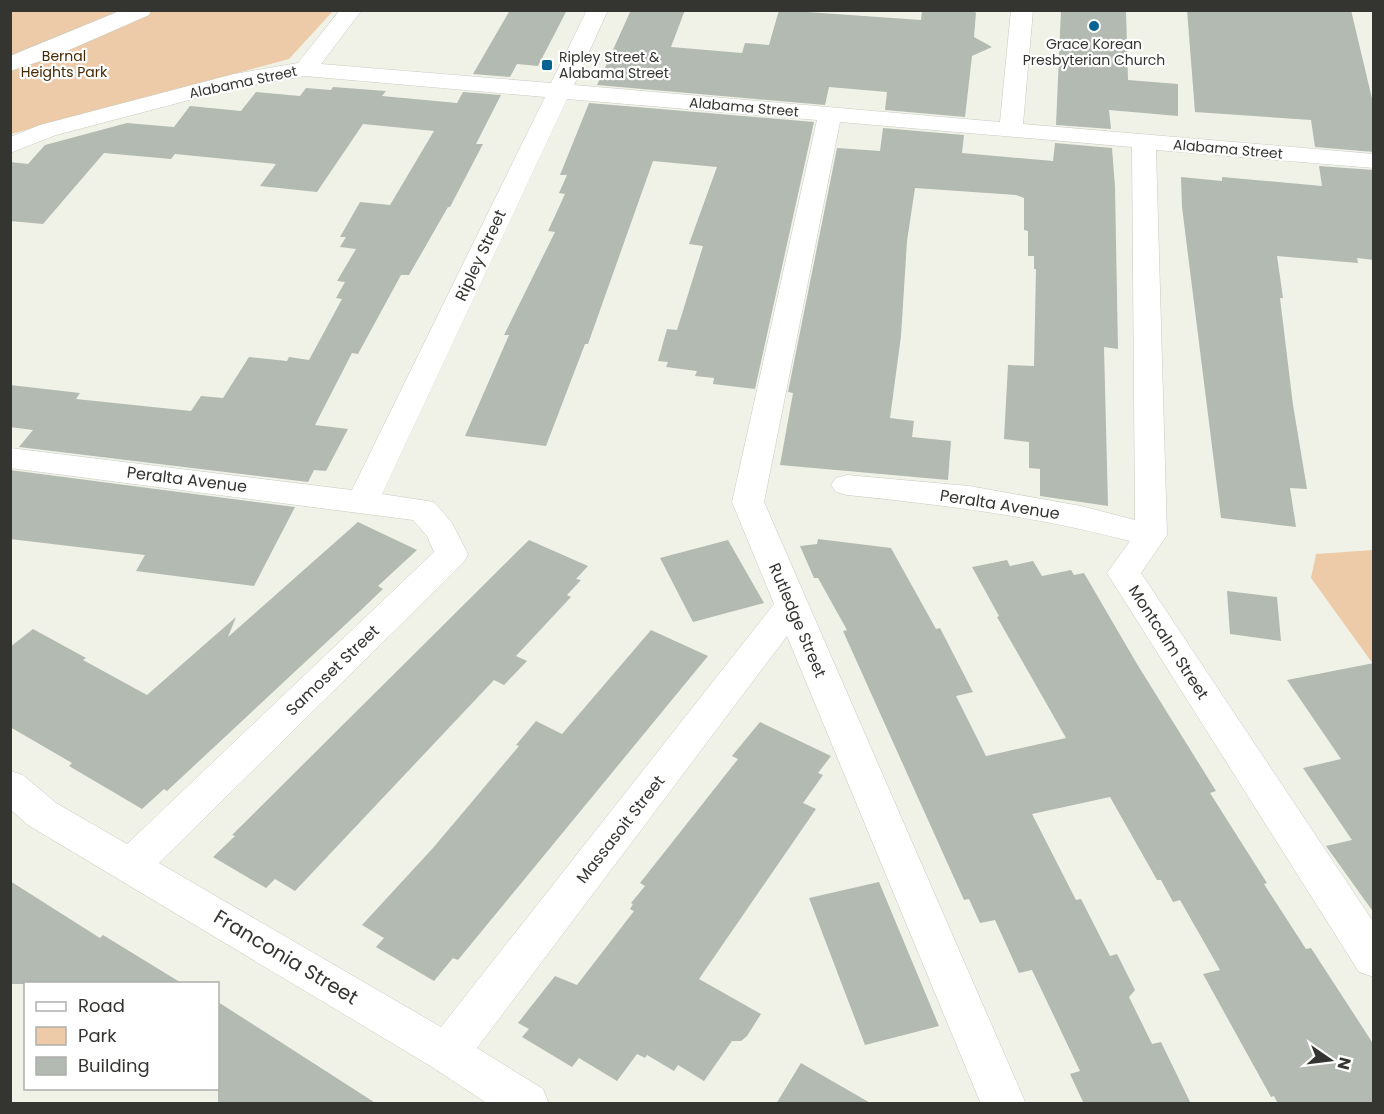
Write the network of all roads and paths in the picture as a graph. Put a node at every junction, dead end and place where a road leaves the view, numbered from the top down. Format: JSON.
{"nodes":[{"id":1,"x":141,"y":10,"type":"edge"},
{"id":2,"x":352,"y":10,"type":"edge"},
{"id":3,"x":598,"y":10,"type":"edge"},
{"id":4,"x":1022,"y":10,"type":"edge"},
{"id":5,"x":10,"y":64,"type":"edge"},
{"id":6,"x":305,"y":69,"type":"junction"},
{"id":7,"x":558,"y":91,"type":"junction"},
{"id":8,"x":830,"y":114,"type":"junction"},
{"id":9,"x":1011,"y":130,"type":"junction"},
{"id":10,"x":1144,"y":141,"type":"junction"},
{"id":11,"x":10,"y":146,"type":"edge"},
{"id":12,"x":1374,"y":161,"type":"edge"},
{"id":13,"x":10,"y":458,"type":"edge"},
{"id":14,"x":847,"y":485,"type":"dead end"},
{"id":15,"x":363,"y":501,"type":"junction"},
{"id":16,"x":1151,"y":535,"type":"junction"},
{"id":17,"x":792,"y":605,"type":"junction"},
{"id":18,"x":10,"y":786,"type":"edge"},
{"id":19,"x":26,"y":810,"type":"edge"},
{"id":20,"x":131,"y":866,"type":"junction"},
{"id":21,"x":1374,"y":959,"type":"edge"},
{"id":22,"x":447,"y":1053,"type":"junction"},
{"id":23,"x":527,"y":1104,"type":"edge"},
{"id":24,"x":1004,"y":1104,"type":"edge"}],
"edges":[{"from":1,"to":5,"type":"street"},
{"from":2,"to":6,"type":"street"},
{"from":3,"to":7,"type":"street","name":"Ripley Street"},
{"from":4,"to":9,"type":"street"},
{"from":6,"to":7,"type":"street","name":"Alabama Street"},
{"from":6,"to":11,"type":"street","name":"Alabama Street"},
{"from":7,"to":8,"type":"street","name":"Alabama Street"},
{"from":7,"to":15,"type":"street","name":"Ripley Street"},
{"from":8,"to":9,"type":"street","name":"Alabama Street"},
{"from":8,"to":17,"type":"street","name":"Rutledge Street"},
{"from":9,"to":10,"type":"street","name":"Alabama Street"},
{"from":10,"to":12,"type":"street","name":"Alabama Street"},
{"from":10,"to":16,"type":"street"},
{"from":13,"to":15,"type":"street","name":"Peralta Avenue"},
{"from":14,"to":16,"type":"street","name":"Peralta Avenue"},
{"from":15,"to":20,"type":"street","name":"Samoset Street"},
{"from":16,"to":21,"type":"street","name":"Montcalm Street"},
{"from":17,"to":22,"type":"street","name":"Massasoit Street"},
{"from":17,"to":24,"type":"street","name":"Rutledge Street"},
{"from":18,"to":19,"type":"street","name":"Franconia Street"},
{"from":19,"to":20,"type":"street","name":"Franconia Street"},
{"from":20,"to":22,"type":"street","name":"Franconia Street"},
{"from":22,"to":23,"type":"street","name":"Franconia Street"}]}
